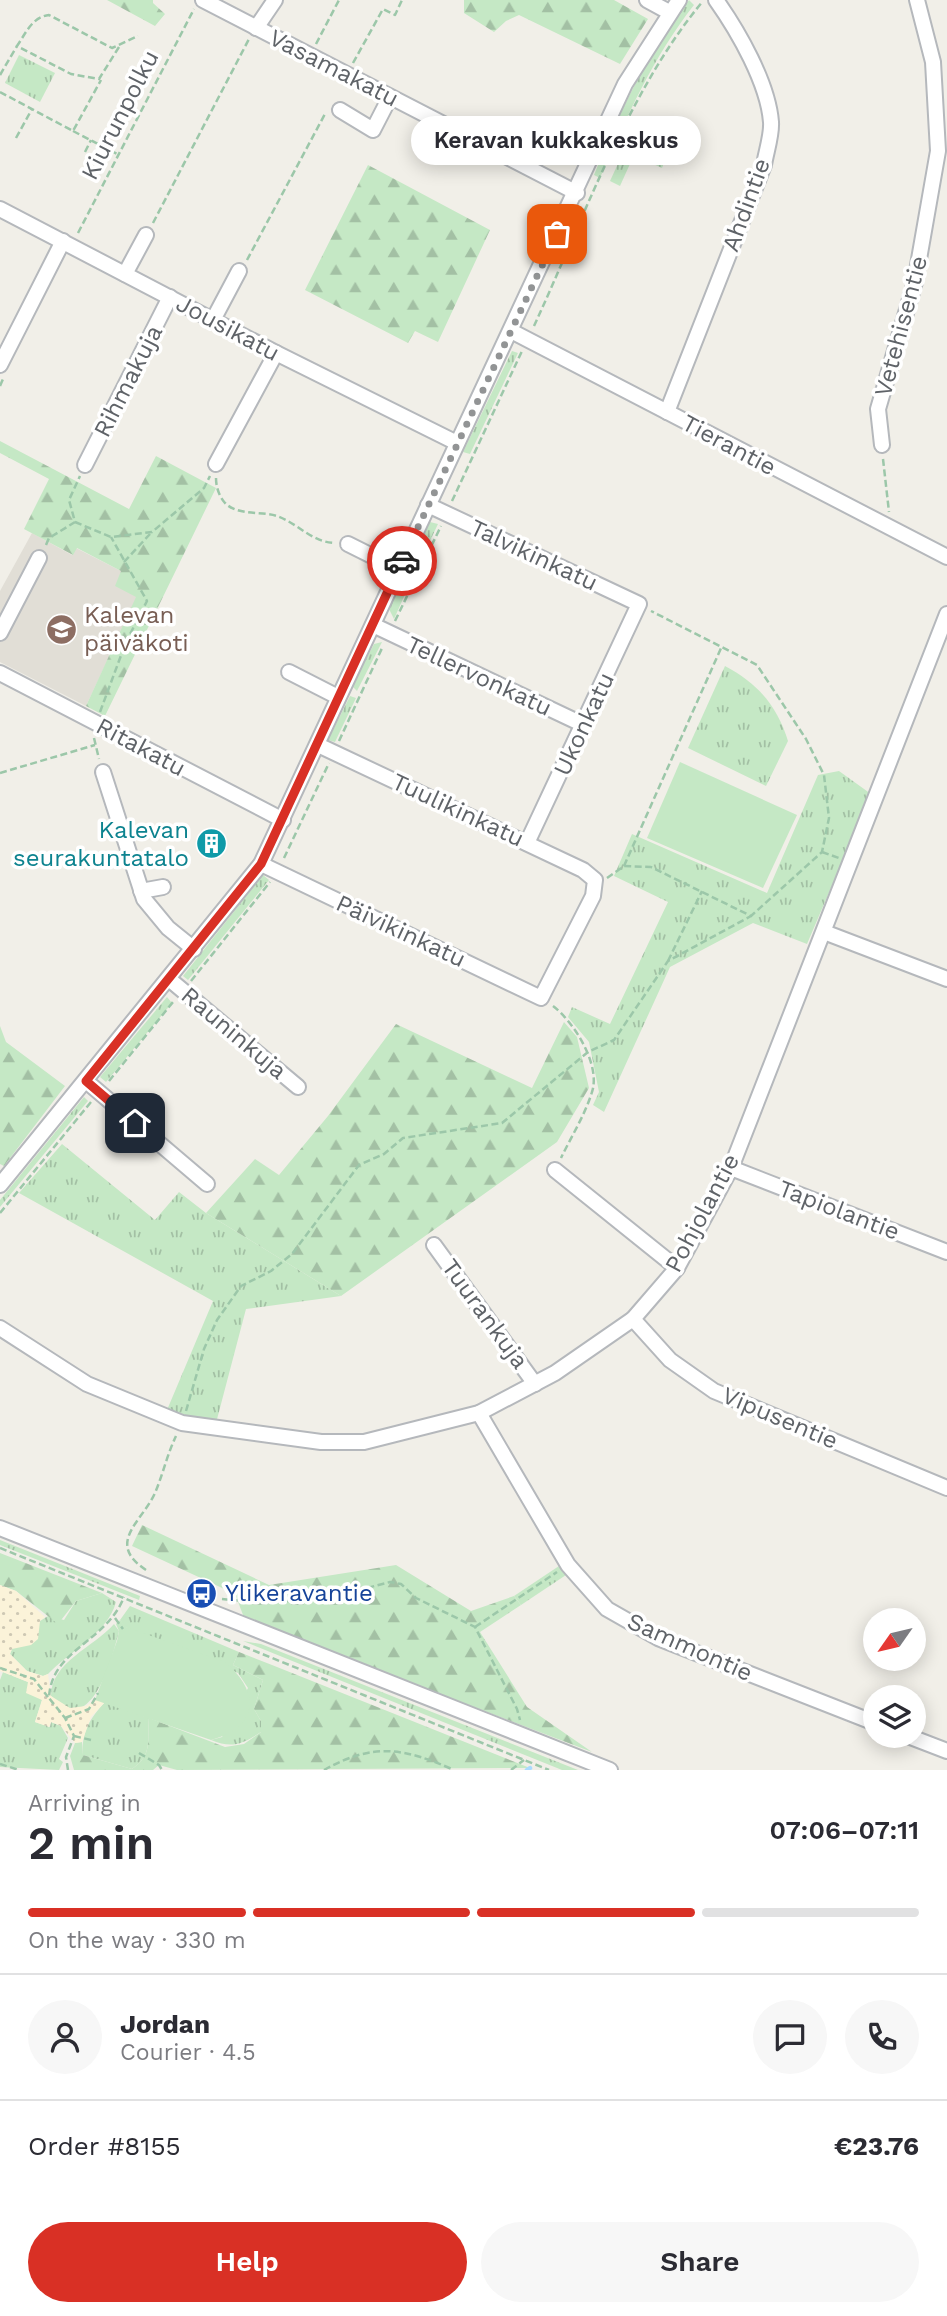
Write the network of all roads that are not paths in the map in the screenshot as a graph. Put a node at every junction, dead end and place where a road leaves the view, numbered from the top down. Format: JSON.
{"nodes":[{"id":1,"x":275,"y":0,"type":"edge"},
{"id":2,"x":647,"y":0,"type":"edge"},
{"id":3,"x":716,"y":0,"type":"edge"},
{"id":4,"x":917,"y":0,"type":"edge"},
{"id":5,"x":199,"y":3,"type":"edge"},
{"id":6,"x":674,"y":6,"type":"edge"},
{"id":7,"x":254,"y":31,"type":"junction"},
{"id":8,"x":390,"y":97,"type":"junction"},
{"id":9,"x":336,"y":106,"type":"road end"},
{"id":10,"x":577,"y":194,"type":"junction"},
{"id":11,"x":0,"y":209,"type":"edge"},
{"id":12,"x":146,"y":235,"type":"road end"},
{"id":13,"x":67,"y":243,"type":"junction"},
{"id":14,"x":239,"y":271,"type":"road end"},
{"id":15,"x":125,"y":274,"type":"junction"},
{"id":16,"x":170,"y":297,"type":"junction"},
{"id":17,"x":213,"y":320,"type":"junction"},
{"id":18,"x":511,"y":331,"type":"junction"},
{"id":19,"x":276,"y":354,"type":"junction"},
{"id":20,"x":0,"y":365,"type":"edge"},
{"id":21,"x":667,"y":412,"type":"junction"},
{"id":22,"x":457,"y":443,"type":"junction"},
{"id":23,"x":882,"y":445,"type":"road end"},
{"id":24,"x":85,"y":464,"type":"road end"},
{"id":25,"x":216,"y":464,"type":"road end"},
{"id":26,"x":428,"y":505,"type":"junction"},
{"id":27,"x":348,"y":544,"type":"road end"},
{"id":28,"x":947,"y":557,"type":"edge"},
{"id":29,"x":39,"y":558,"type":"road end"},
{"id":30,"x":398,"y":569,"type":"junction"},
{"id":31,"x":639,"y":604,"type":"joint"},
{"id":32,"x":947,"y":614,"type":"edge"},
{"id":33,"x":373,"y":625,"type":"junction"},
{"id":34,"x":0,"y":633,"type":"edge"},
{"id":35,"x":289,"y":672,"type":"dead end"},
{"id":36,"x":0,"y":673,"type":"edge"},
{"id":37,"x":338,"y":697,"type":"junction"},
{"id":38,"x":584,"y":726,"type":"junction"},
{"id":39,"x":318,"y":745,"type":"junction"},
{"id":40,"x":103,"y":772,"type":"road end"},
{"id":41,"x":283,"y":820,"type":"junction"},
{"id":42,"x":527,"y":843,"type":"junction"},
{"id":43,"x":261,"y":864,"type":"junction"},
{"id":44,"x":163,"y":887,"type":"dead end"},
{"id":45,"x":141,"y":891,"type":"junction"},
{"id":46,"x":824,"y":932,"type":"junction"},
{"id":47,"x":194,"y":949,"type":"junction"},
{"id":48,"x":169,"y":979,"type":"junction"},
{"id":49,"x":947,"y":979,"type":"edge"},
{"id":50,"x":541,"y":998,"type":"joint"},
{"id":51,"x":86,"y":1081,"type":"junction"},
{"id":52,"x":298,"y":1087,"type":"dead end"},
{"id":53,"x":731,"y":1168,"type":"junction"},
{"id":54,"x":555,"y":1170,"type":"road end"},
{"id":55,"x":207,"y":1184,"type":"dead end"},
{"id":56,"x":0,"y":1185,"type":"edge"},
{"id":57,"x":434,"y":1245,"type":"dead end"},
{"id":58,"x":947,"y":1252,"type":"edge"},
{"id":59,"x":677,"y":1268,"type":"junction"},
{"id":60,"x":633,"y":1319,"type":"junction"},
{"id":61,"x":0,"y":1328,"type":"edge"},
{"id":62,"x":535,"y":1384,"type":"junction"},
{"id":63,"x":479,"y":1413,"type":"junction"},
{"id":64,"x":947,"y":1488,"type":"edge"},
{"id":65,"x":0,"y":1528,"type":"edge"},
{"id":66,"x":863,"y":1718,"type":"edge"},
{"id":67,"x":926,"y":1743,"type":"edge"},
{"id":68,"x":947,"y":1751,"type":"edge"},
{"id":69,"x":610,"y":1770,"type":"edge"}],
"edges":[{"from":1,"to":7,"type":"street"},
{"from":2,"to":6,"type":"street"},
{"from":3,"to":21,"type":"street","name":"Ahdintie"},
{"from":4,"to":23,"type":"street","name":"Vetehisentie"},
{"from":5,"to":7,"type":"street","name":"Vasamakatu"},
{"from":6,"to":10,"type":"street"},
{"from":7,"to":8,"type":"street","name":"Vasamakatu"},
{"from":8,"to":9,"type":"street"},
{"from":8,"to":10,"type":"street","name":"Vasamakatu"},
{"from":10,"to":18,"type":"street"},
{"from":11,"to":13,"type":"street","name":"Jousikatu"},
{"from":12,"to":15,"type":"street"},
{"from":13,"to":15,"type":"street","name":"Jousikatu"},
{"from":13,"to":20,"type":"street"},
{"from":14,"to":17,"type":"street"},
{"from":15,"to":16,"type":"street","name":"Jousikatu"},
{"from":16,"to":17,"type":"street","name":"Jousikatu"},
{"from":16,"to":24,"type":"street","name":"Rihmakuja"},
{"from":17,"to":19,"type":"street","name":"Jousikatu"},
{"from":18,"to":21,"type":"street","name":"Tierantie"},
{"from":18,"to":22,"type":"street"},
{"from":19,"to":22,"type":"street","name":"Jousikatu"},
{"from":19,"to":25,"type":"street"},
{"from":21,"to":28,"type":"street","name":"Tierantie"},
{"from":22,"to":26,"type":"street"},
{"from":26,"to":30,"type":"street"},
{"from":26,"to":31,"type":"street","name":"Talvikinkatu"},
{"from":27,"to":30,"type":"street"},
{"from":29,"to":34,"type":"street"},
{"from":30,"to":33,"type":"street"},
{"from":31,"to":38,"type":"street","name":"Ukonkatu"},
{"from":32,"to":46,"type":"street","name":"Pohjolantie"},
{"from":33,"to":37,"type":"street"},
{"from":33,"to":38,"type":"street","name":"Tellervonkatu"},
{"from":35,"to":37,"type":"street"},
{"from":36,"to":41,"type":"street","name":"Ritakatu"},
{"from":37,"to":39,"type":"street"},
{"from":38,"to":42,"type":"street","name":"Ukonkatu"},
{"from":39,"to":41,"type":"street"},
{"from":39,"to":42,"type":"street","name":"Tuulikinkatu"},
{"from":40,"to":45,"type":"street"},
{"from":41,"to":43,"type":"street"},
{"from":42,"to":50,"type":"street","name":"Tuulikinkatu"},
{"from":43,"to":47,"type":"street"},
{"from":43,"to":50,"type":"street","name":"Päivikinkatu"},
{"from":44,"to":45,"type":"street"},
{"from":45,"to":47,"type":"street"},
{"from":46,"to":49,"type":"street"},
{"from":46,"to":53,"type":"street","name":"Pohjolantie"},
{"from":47,"to":48,"type":"street"},
{"from":48,"to":51,"type":"street"},
{"from":48,"to":52,"type":"street","name":"Rauninkuja"},
{"from":51,"to":55,"type":"street"},
{"from":51,"to":56,"type":"street"},
{"from":53,"to":58,"type":"street","name":"Tapiolantie"},
{"from":53,"to":59,"type":"street","name":"Pohjolantie"},
{"from":54,"to":59,"type":"street"},
{"from":57,"to":62,"type":"street","name":"Tuurankuja"},
{"from":59,"to":60,"type":"street","name":"Pohjolantie"},
{"from":60,"to":62,"type":"street","name":"Pohjolantie"},
{"from":60,"to":64,"type":"street","name":"Vipusentie"},
{"from":61,"to":63,"type":"street","name":"Pohjolantie"},
{"from":62,"to":63,"type":"street","name":"Pohjolantie"},
{"from":63,"to":66,"type":"street","name":"Sammontie"},
{"from":65,"to":69,"type":"street"},
{"from":67,"to":68,"type":"street"}]}
